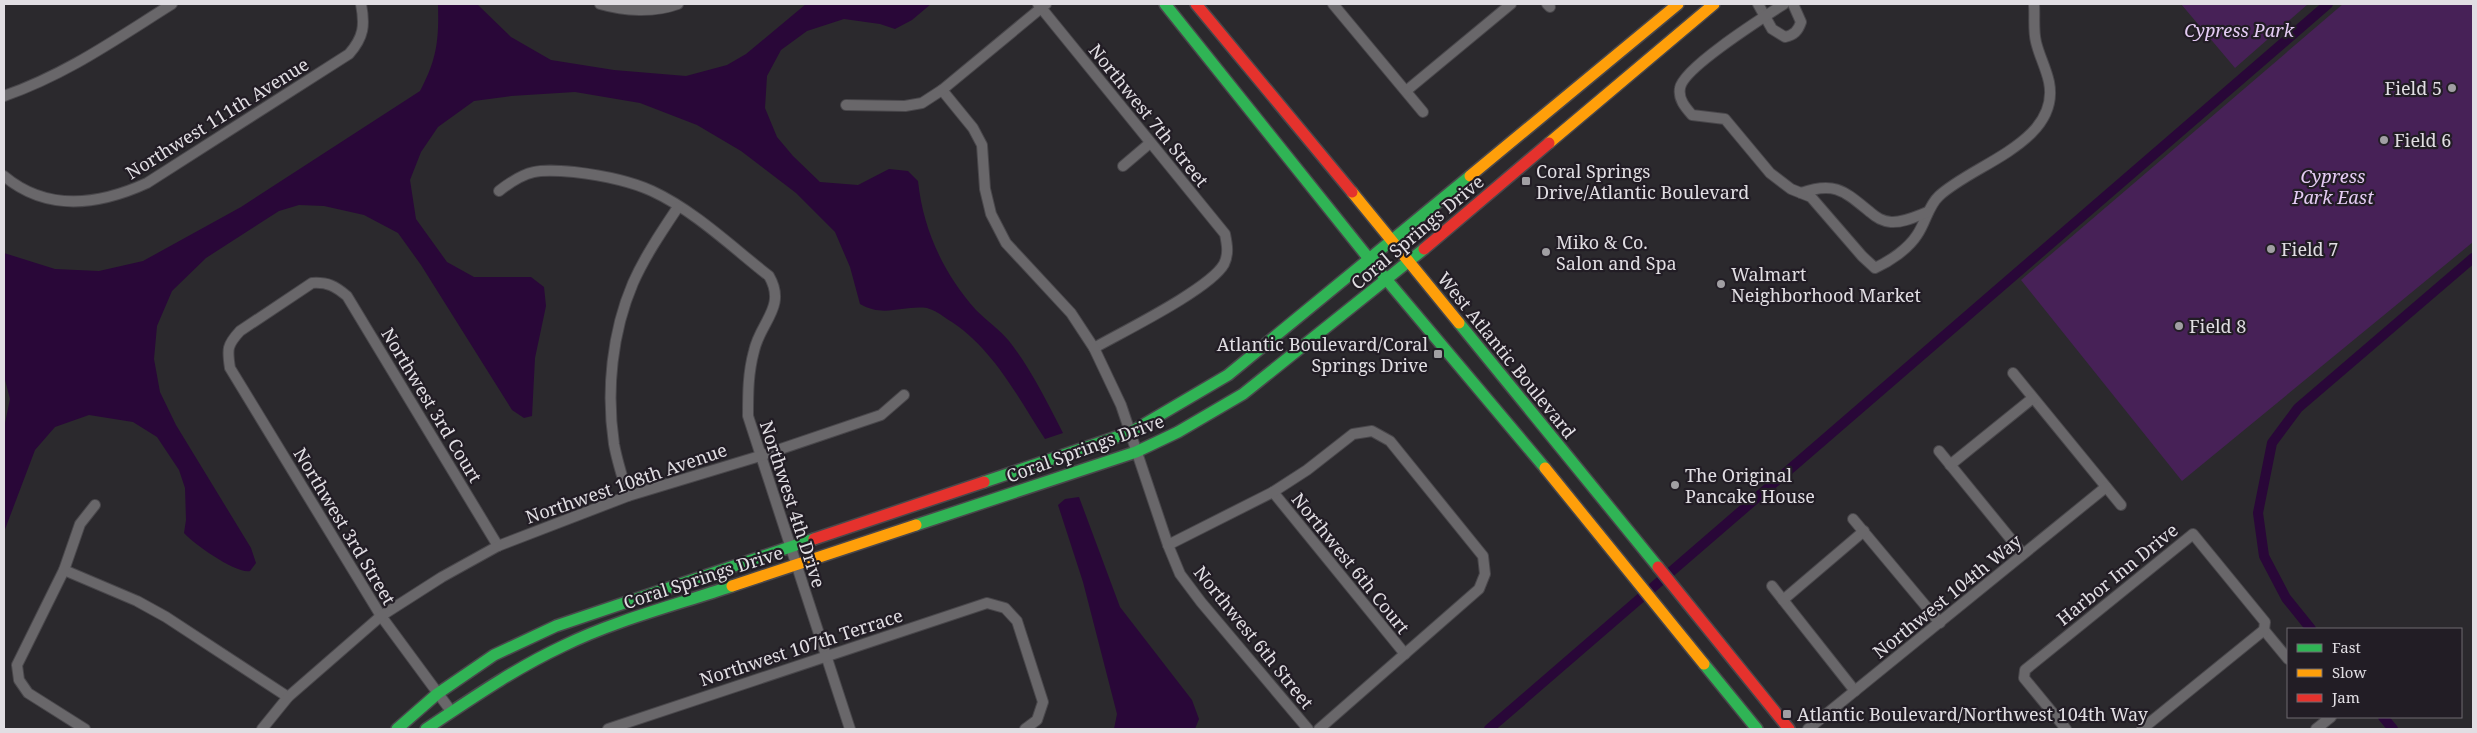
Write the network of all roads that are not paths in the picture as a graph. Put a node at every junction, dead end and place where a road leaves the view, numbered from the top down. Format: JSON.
{"nodes":[{"id":1,"x":172,"y":4,"type":"edge"},
{"id":2,"x":361,"y":4,"type":"edge"},
{"id":3,"x":600,"y":4,"type":"edge"},
{"id":4,"x":678,"y":4,"type":"edge"},
{"id":5,"x":1165,"y":4,"type":"edge"},
{"id":6,"x":1196,"y":4,"type":"edge"},
{"id":7,"x":1333,"y":4,"type":"edge"},
{"id":8,"x":1511,"y":4,"type":"edge"},
{"id":9,"x":1678,"y":4,"type":"edge"},
{"id":10,"x":1714,"y":4,"type":"edge"},
{"id":11,"x":1758,"y":4,"type":"edge"},
{"id":12,"x":1784,"y":4,"type":"edge"},
{"id":13,"x":1793,"y":4,"type":"edge"},
{"id":14,"x":2034,"y":4,"type":"edge"},
{"id":15,"x":1042,"y":5,"type":"edge"},
{"id":16,"x":1764,"y":17,"type":"junction"},
{"id":17,"x":942,"y":90,"type":"junction"},
{"id":18,"x":1406,"y":91,"type":"junction"},
{"id":19,"x":4,"y":96,"type":"edge"},
{"id":20,"x":846,"y":105,"type":"dead end"},
{"id":21,"x":1423,"y":112,"type":"dead end"},
{"id":22,"x":1150,"y":143,"type":"junction"},
{"id":23,"x":1122,"y":166,"type":"dead end"},
{"id":24,"x":4,"y":176,"type":"edge"},
{"id":25,"x":499,"y":191,"type":"dead end"},
{"id":26,"x":1801,"y":193,"type":"junction"},
{"id":27,"x":678,"y":207,"type":"junction"},
{"id":28,"x":1928,"y":212,"type":"junction"},
{"id":29,"x":1393,"y":241,"type":"junction"},
{"id":30,"x":1370,"y":260,"type":"junction"},
{"id":31,"x":1409,"y":262,"type":"junction"},
{"id":32,"x":1387,"y":280,"type":"junction"},
{"id":33,"x":1094,"y":348,"type":"junction"},
{"id":34,"x":227,"y":350,"type":"joint"},
{"id":35,"x":2013,"y":373,"type":"dead end"},
{"id":36,"x":904,"y":395,"type":"dead end"},
{"id":37,"x":2033,"y":398,"type":"junction"},
{"id":38,"x":1131,"y":432,"type":"junction"},
{"id":39,"x":1939,"y":451,"type":"dead end"},
{"id":40,"x":1136,"y":452,"type":"junction"},
{"id":41,"x":760,"y":456,"type":"junction"},
{"id":42,"x":1950,"y":465,"type":"junction"},
{"id":43,"x":2106,"y":487,"type":"junction"},
{"id":44,"x":1273,"y":492,"type":"junction"},
{"id":45,"x":628,"y":496,"type":"junction"},
{"id":46,"x":95,"y":505,"type":"dead end"},
{"id":47,"x":2121,"y":506,"type":"dead end"},
{"id":48,"x":1853,"y":519,"type":"dead end"},
{"id":49,"x":1864,"y":531,"type":"junction"},
{"id":50,"x":498,"y":546,"type":"junction"},
{"id":51,"x":1168,"y":546,"type":"junction"},
{"id":52,"x":788,"y":547,"type":"junction"},
{"id":53,"x":2023,"y":554,"type":"junction"},
{"id":54,"x":796,"y":565,"type":"junction"},
{"id":55,"x":64,"y":570,"type":"junction"},
{"id":56,"x":1772,"y":586,"type":"dead end"},
{"id":57,"x":1783,"y":600,"type":"junction"},
{"id":58,"x":381,"y":616,"type":"junction"},
{"id":59,"x":1940,"y":623,"type":"junction"},
{"id":60,"x":2264,"y":630,"type":"junction"},
{"id":61,"x":1405,"y":654,"type":"junction"},
{"id":62,"x":826,"y":656,"type":"junction"},
{"id":63,"x":2287,"y":658,"type":"edge"},
{"id":64,"x":1855,"y":692,"type":"junction"},
{"id":65,"x":437,"y":694,"type":"junction"},
{"id":66,"x":288,"y":697,"type":"junction"},
{"id":67,"x":451,"y":711,"type":"junction"},
{"id":68,"x":2330,"y":718,"type":"edge"},
{"id":69,"x":85,"y":729,"type":"edge"},
{"id":70,"x":262,"y":729,"type":"edge"},
{"id":71,"x":397,"y":729,"type":"edge"},
{"id":72,"x":426,"y":729,"type":"edge"},
{"id":73,"x":608,"y":729,"type":"edge"},
{"id":74,"x":850,"y":729,"type":"edge"},
{"id":75,"x":1025,"y":729,"type":"edge"},
{"id":76,"x":1308,"y":729,"type":"edge"},
{"id":77,"x":1318,"y":729,"type":"edge"},
{"id":78,"x":1757,"y":729,"type":"edge"},
{"id":79,"x":1789,"y":729,"type":"edge"},
{"id":80,"x":1808,"y":729,"type":"edge"},
{"id":81,"x":2066,"y":729,"type":"edge"},
{"id":82,"x":2142,"y":729,"type":"edge"},
{"id":83,"x":2316,"y":729,"type":"edge"}],
"edges":[{"from":1,"to":19,"type":"street"},
{"from":2,"to":24,"type":"street","name":"Northwest 111th Avenue"},
{"from":3,"to":4,"type":"street"},
{"from":5,"to":30,"type":"main road"},
{"from":6,"to":29,"type":"main road","name":"West Atlantic Boulevard"},
{"from":7,"to":18,"type":"street"},
{"from":8,"to":18,"type":"street"},
{"from":9,"to":29,"type":"main road","name":"Coral Springs Drive"},
{"from":10,"to":31,"type":"main road","name":"Coral Springs Drive"},
{"from":11,"to":16,"type":"street"},
{"from":12,"to":16,"type":"street"},
{"from":13,"to":16,"type":"street"},
{"from":14,"to":28,"type":"street"},
{"from":15,"to":17,"type":"street"},
{"from":15,"to":22,"type":"street","name":"Northwest 7th Street"},
{"from":16,"to":26,"type":"street"},
{"from":17,"to":20,"type":"street"},
{"from":17,"to":33,"type":"street","name":"Northwest 6th Street"},
{"from":18,"to":21,"type":"street"},
{"from":22,"to":23,"type":"street"},
{"from":22,"to":33,"type":"street","name":"Northwest 7th Street"},
{"from":25,"to":27,"type":"street"},
{"from":26,"to":28,"type":"street"},
{"from":26,"to":28,"type":"street"},
{"from":27,"to":41,"type":"street","name":"Northwest 4th Drive"},
{"from":27,"to":45,"type":"street"},
{"from":29,"to":30,"type":"main road","name":"Coral Springs Drive"},
{"from":29,"to":31,"type":"main road","name":"West Atlantic Boulevard"},
{"from":30,"to":32,"type":"main road"},
{"from":30,"to":38,"type":"main road","name":"Coral Springs Drive"},
{"from":31,"to":32,"type":"main road","name":"Coral Springs Drive"},
{"from":31,"to":79,"type":"main road","name":"West Atlantic Boulevard"},
{"from":32,"to":40,"type":"main road","name":"Coral Springs Drive"},
{"from":32,"to":78,"type":"main road"},
{"from":33,"to":38,"type":"street","name":"Northwest 6th Street"},
{"from":34,"to":50,"type":"street","name":"Northwest 3rd Court"},
{"from":34,"to":58,"type":"street","name":"Northwest 3rd Street"},
{"from":35,"to":37,"type":"street"},
{"from":36,"to":41,"type":"street","name":"Northwest 108th Avenue"},
{"from":37,"to":42,"type":"street"},
{"from":37,"to":43,"type":"street"},
{"from":38,"to":40,"type":"street","name":"Northwest 6th Street"},
{"from":38,"to":52,"type":"main road","name":"Coral Springs Drive"},
{"from":39,"to":42,"type":"street"},
{"from":40,"to":51,"type":"street","name":"Northwest 6th Street"},
{"from":40,"to":54,"type":"main road","name":"Coral Springs Drive"},
{"from":41,"to":45,"type":"street","name":"Northwest 108th Avenue"},
{"from":41,"to":52,"type":"street","name":"Northwest 4th Drive"},
{"from":42,"to":53,"type":"street"},
{"from":43,"to":47,"type":"street"},
{"from":43,"to":53,"type":"street","name":"Northwest 104th Way"},
{"from":44,"to":51,"type":"street"},
{"from":44,"to":61,"type":"street","name":"Northwest 6th Court"},
{"from":44,"to":61,"type":"street"},
{"from":45,"to":50,"type":"street","name":"Northwest 108th Avenue"},
{"from":46,"to":55,"type":"street"},
{"from":48,"to":49,"type":"street"},
{"from":49,"to":57,"type":"street"},
{"from":49,"to":59,"type":"street"},
{"from":50,"to":58,"type":"street","name":"Northwest 108th Avenue"},
{"from":51,"to":76,"type":"street","name":"Northwest 6th Street"},
{"from":52,"to":54,"type":"street","name":"Northwest 4th Drive"},
{"from":52,"to":65,"type":"main road","name":"Coral Springs Drive"},
{"from":53,"to":59,"type":"street","name":"Northwest 104th Way"},
{"from":54,"to":62,"type":"street","name":"Northwest 4th Drive"},
{"from":54,"to":67,"type":"main road","name":"Coral Springs Drive"},
{"from":55,"to":66,"type":"street"},
{"from":55,"to":69,"type":"street"},
{"from":56,"to":57,"type":"street"},
{"from":57,"to":64,"type":"street"},
{"from":58,"to":65,"type":"street","name":"Northwest 3rd Street"},
{"from":58,"to":66,"type":"street","name":"Northwest 108th Avenue"},
{"from":59,"to":64,"type":"street","name":"Northwest 104th Way"},
{"from":60,"to":63,"type":"street","name":"Harbor Inn Drive"},
{"from":60,"to":81,"type":"street","name":"Harbor Inn Drive"},
{"from":60,"to":82,"type":"street"},
{"from":61,"to":77,"type":"street"},
{"from":62,"to":73,"type":"street","name":"Northwest 107th Terrace"},
{"from":62,"to":74,"type":"street","name":"Northwest 4th Drive"},
{"from":62,"to":75,"type":"street","name":"Northwest 107th Terrace"},
{"from":64,"to":80,"type":"street","name":"Northwest 104th Way"},
{"from":65,"to":67,"type":"street","name":"Northwest 3rd Street"},
{"from":65,"to":71,"type":"main road","name":"Coral Springs Drive"},
{"from":66,"to":70,"type":"street","name":"Northwest 108th Avenue"},
{"from":67,"to":72,"type":"main road","name":"Coral Springs Drive"},
{"from":68,"to":83,"type":"street"}]}
